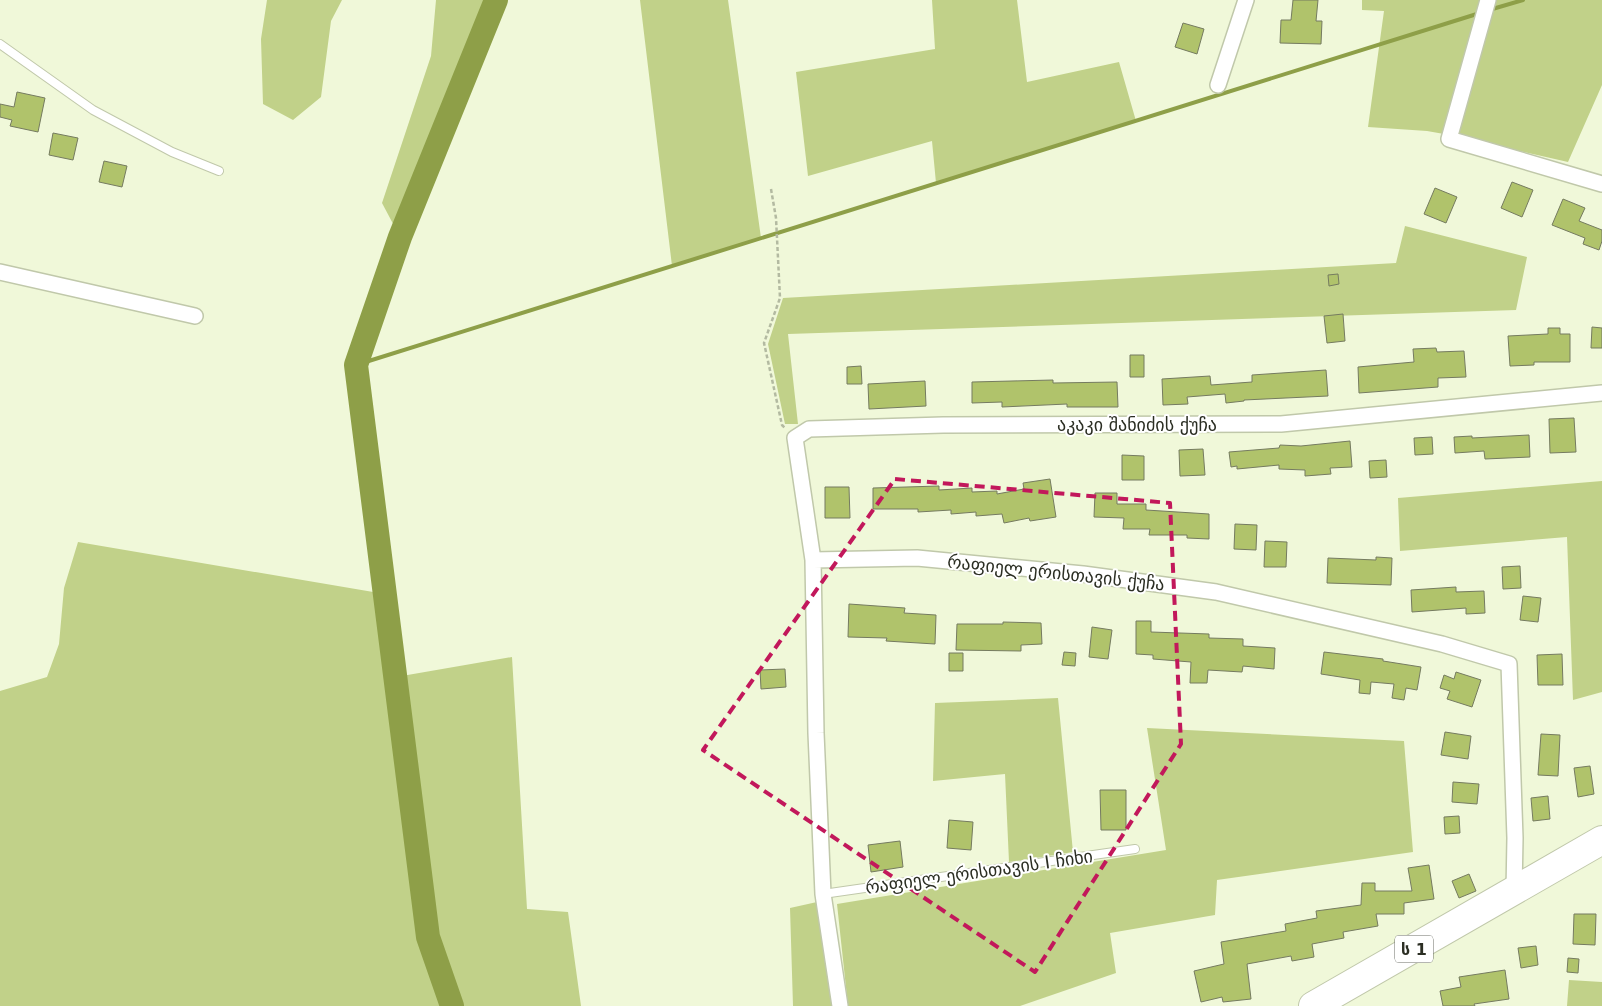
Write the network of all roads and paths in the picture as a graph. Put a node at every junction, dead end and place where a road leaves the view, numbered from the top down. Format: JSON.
{"nodes":[{"id":1,"x":1246,"y":0,"type":"edge"},
{"id":2,"x":1485,"y":8,"type":"edge"},
{"id":3,"x":0,"y":44,"type":"edge"},
{"id":4,"x":1218,"y":85,"type":"dead end"},
{"id":5,"x":219,"y":171,"type":"dead end"},
{"id":6,"x":1602,"y":184,"type":"edge"},
{"id":7,"x":771,"y":189,"type":"dead end"},
{"id":8,"x":0,"y":272,"type":"edge"},
{"id":9,"x":195,"y":316,"type":"dead end"},
{"id":10,"x":1602,"y":393,"type":"edge"},
{"id":11,"x":795,"y":438,"type":"junction"},
{"id":12,"x":813,"y":560,"type":"junction"},
{"id":13,"x":1602,"y":840,"type":"edge"},
{"id":14,"x":1135,"y":850,"type":"dead end"},
{"id":15,"x":1514,"y":891,"type":"junction"},
{"id":16,"x":823,"y":894,"type":"junction"},
{"id":17,"x":840,"y":1006,"type":"edge"},
{"id":18,"x":1313,"y":1006,"type":"edge"}],
"edges":[{"from":1,"to":4,"type":"street"},
{"from":2,"to":6,"type":"street"},
{"from":3,"to":5,"type":"lane"},
{"from":7,"to":11,"type":"path"},
{"from":8,"to":9,"type":"street"},
{"from":10,"to":11,"type":"street","name":"აკაკი შანიძის ქუჩა"},
{"from":11,"to":12,"type":"street"},
{"from":12,"to":15,"type":"street","name":"რაფიელ ერისთავის ქუჩა"},
{"from":12,"to":16,"type":"street"},
{"from":13,"to":15,"type":"highway","number":"ს 1"},
{"from":14,"to":16,"type":"lane","name":"რაფიელ ერისთავის I ჩიხი"},
{"from":15,"to":18,"type":"highway","number":"ს 1"},
{"from":16,"to":17,"type":"street"}]}
